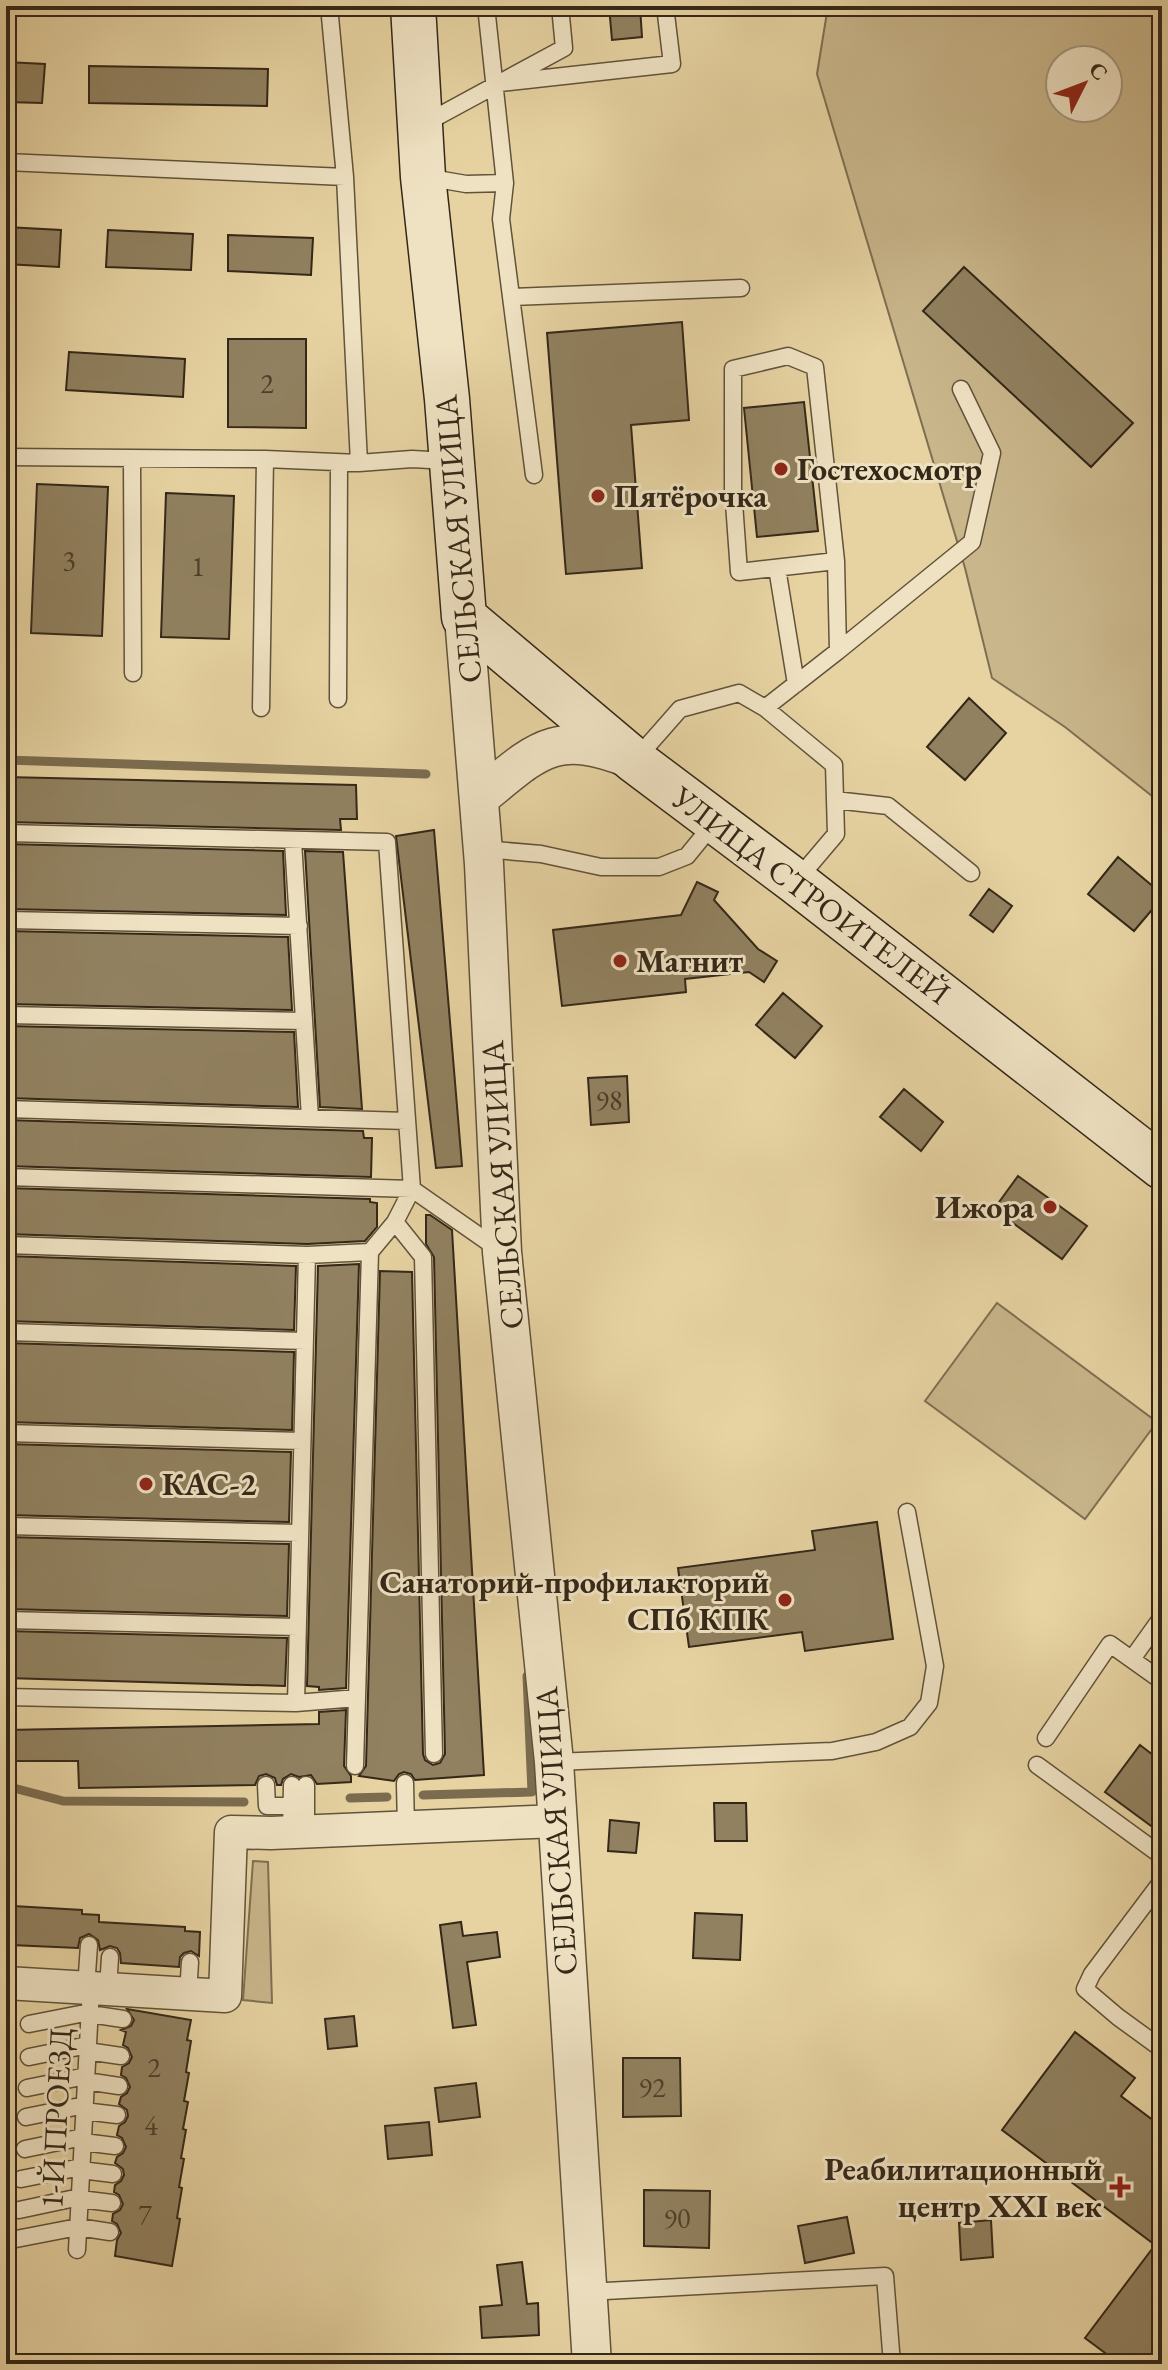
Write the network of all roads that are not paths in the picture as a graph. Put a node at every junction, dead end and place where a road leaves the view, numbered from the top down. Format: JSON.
{"nodes":[{"id":1,"x":329,"y":6,"type":"edge"},
{"id":2,"x":413,"y":6,"type":"edge"},
{"id":3,"x":486,"y":6,"type":"edge"},
{"id":4,"x":560,"y":6,"type":"edge"},
{"id":5,"x":665,"y":6,"type":"edge"},
{"id":6,"x":497,"y":84,"type":"junction"},
{"id":7,"x":421,"y":126,"type":"junction"},
{"id":8,"x":6,"y":162,"type":"edge"},
{"id":9,"x":345,"y":177,"type":"junction"},
{"id":10,"x":423,"y":177,"type":"junction"},
{"id":11,"x":505,"y":183,"type":"junction"},
{"id":12,"x":741,"y":288,"type":"dead end"},
{"id":13,"x":512,"y":297,"type":"junction"},
{"id":14,"x":961,"y":389,"type":"dead end"},
{"id":15,"x":6,"y":457,"type":"edge"},
{"id":16,"x":265,"y":459,"type":"junction"},
{"id":17,"x":132,"y":460,"type":"junction"},
{"id":18,"x":452,"y":461,"type":"junction"},
{"id":19,"x":339,"y":463,"type":"junction"},
{"id":20,"x":359,"y":463,"type":"junction"},
{"id":21,"x":534,"y":475,"type":"dead end"},
{"id":22,"x":836,"y":561,"type":"junction"},
{"id":23,"x":777,"y":568,"type":"junction"},
{"id":24,"x":464,"y":617,"type":"junction"},
{"id":25,"x":838,"y":651,"type":"junction"},
{"id":26,"x":133,"y":673,"type":"dead end"},
{"id":27,"x":796,"y":684,"type":"junction"},
{"id":28,"x":338,"y":699,"type":"dead end"},
{"id":29,"x":261,"y":708,"type":"dead end"},
{"id":30,"x":765,"y":708,"type":"junction"},
{"id":31,"x":635,"y":761,"type":"junction"},
{"id":32,"x":479,"y":798,"type":"junction"},
{"id":33,"x":835,"y":800,"type":"junction"},
{"id":34,"x":715,"y":821,"type":"junction"},
{"id":35,"x":6,"y":833,"type":"edge"},
{"id":36,"x":293,"y":841,"type":"junction"},
{"id":37,"x":483,"y":849,"type":"junction"},
{"id":38,"x":971,"y":873,"type":"dead end"},
{"id":39,"x":796,"y":882,"type":"junction"},
{"id":40,"x":6,"y":920,"type":"edge"},
{"id":41,"x":299,"y":926,"type":"junction"},
{"id":42,"x":6,"y":1015,"type":"edge"},
{"id":43,"x":304,"y":1021,"type":"junction"},
{"id":44,"x":6,"y":1109,"type":"edge"},
{"id":45,"x":310,"y":1118,"type":"junction"},
{"id":46,"x":407,"y":1121,"type":"junction"},
{"id":47,"x":1162,"y":1167,"type":"edge"},
{"id":48,"x":6,"y":1177,"type":"edge"},
{"id":49,"x":412,"y":1189,"type":"junction"},
{"id":50,"x":395,"y":1222,"type":"junction"},
{"id":51,"x":6,"y":1245,"type":"edge"},
{"id":52,"x":370,"y":1252,"type":"junction"},
{"id":53,"x":502,"y":1252,"type":"junction"},
{"id":54,"x":307,"y":1255,"type":"junction"},
{"id":55,"x":6,"y":1332,"type":"edge"},
{"id":56,"x":305,"y":1341,"type":"junction"},
{"id":57,"x":6,"y":1433,"type":"edge"},
{"id":58,"x":302,"y":1441,"type":"junction"},
{"id":59,"x":907,"y":1512,"type":"dead end"},
{"id":60,"x":6,"y":1526,"type":"edge"},
{"id":61,"x":300,"y":1533,"type":"junction"},
{"id":62,"x":1162,"y":1617,"type":"edge"},
{"id":63,"x":6,"y":1620,"type":"edge"},
{"id":64,"x":298,"y":1627,"type":"junction"},
{"id":65,"x":1132,"y":1659,"type":"junction"},
{"id":66,"x":1162,"y":1681,"type":"edge"},
{"id":67,"x":6,"y":1697,"type":"edge"},
{"id":68,"x":357,"y":1698,"type":"junction"},
{"id":69,"x":296,"y":1703,"type":"junction"},
{"id":70,"x":1046,"y":1738,"type":"dead end"},
{"id":71,"x":434,"y":1754,"type":"dead end"},
{"id":72,"x":554,"y":1762,"type":"junction"},
{"id":73,"x":1037,"y":1765,"type":"dead end"},
{"id":74,"x":355,"y":1766,"type":"dead end"},
{"id":75,"x":405,"y":1783,"type":"dead end"},
{"id":76,"x":266,"y":1785,"type":"dead end"},
{"id":77,"x":558,"y":1821,"type":"junction"},
{"id":78,"x":296,"y":1824,"type":"junction"},
{"id":79,"x":406,"y":1828,"type":"junction"},
{"id":80,"x":1162,"y":1856,"type":"edge"},
{"id":81,"x":1162,"y":1881,"type":"edge"},
{"id":82,"x":89,"y":1945,"type":"dead end"},
{"id":83,"x":110,"y":1957,"type":"dead end"},
{"id":84,"x":190,"y":1962,"type":"dead end"},
{"id":85,"x":6,"y":1983,"type":"edge"},
{"id":86,"x":188,"y":1994,"type":"junction"},
{"id":87,"x":93,"y":1998,"type":"junction"},
{"id":88,"x":123,"y":2019,"type":"dead end"},
{"id":89,"x":29,"y":2024,"type":"dead end"},
{"id":90,"x":88,"y":2048,"type":"junction"},
{"id":91,"x":1162,"y":2049,"type":"edge"},
{"id":92,"x":121,"y":2056,"type":"dead end"},
{"id":93,"x":29,"y":2057,"type":"dead end"},
{"id":94,"x":86,"y":2078,"type":"junction"},
{"id":95,"x":119,"y":2086,"type":"dead end"},
{"id":96,"x":27,"y":2088,"type":"dead end"},
{"id":97,"x":84,"y":2108,"type":"junction"},
{"id":98,"x":117,"y":2115,"type":"dead end"},
{"id":99,"x":26,"y":2117,"type":"dead end"},
{"id":100,"x":83,"y":2140,"type":"junction"},
{"id":101,"x":115,"y":2146,"type":"dead end"},
{"id":102,"x":25,"y":2149,"type":"dead end"},
{"id":103,"x":81,"y":2168,"type":"junction"},
{"id":104,"x":113,"y":2174,"type":"dead end"},
{"id":105,"x":21,"y":2179,"type":"dead end"},
{"id":106,"x":80,"y":2198,"type":"junction"},
{"id":107,"x":112,"y":2203,"type":"dead end"},
{"id":108,"x":19,"y":2210,"type":"dead end"},
{"id":109,"x":78,"y":2227,"type":"junction"},
{"id":110,"x":110,"y":2232,"type":"dead end"},
{"id":111,"x":16,"y":2239,"type":"dead end"},
{"id":112,"x":77,"y":2250,"type":"dead end"},
{"id":113,"x":586,"y":2293,"type":"junction"},
{"id":114,"x":592,"y":2364,"type":"edge"},
{"id":115,"x":892,"y":2364,"type":"edge"}],
"edges":[{"from":1,"to":9,"type":"lane"},
{"from":2,"to":7,"type":"main road","name":"СЕЛЬСКАЯ УЛИЦА"},
{"from":3,"to":6,"type":"lane"},
{"from":4,"to":6,"type":"lane"},
{"from":5,"to":6,"type":"lane"},
{"from":6,"to":7,"type":"lane"},
{"from":6,"to":11,"type":"lane"},
{"from":7,"to":10,"type":"main road","name":"СЕЛЬСКАЯ УЛИЦА"},
{"from":8,"to":9,"type":"lane"},
{"from":9,"to":20,"type":"lane"},
{"from":10,"to":11,"type":"lane"},
{"from":10,"to":18,"type":"main road","name":"СЕЛЬСКАЯ УЛИЦА"},
{"from":11,"to":13,"type":"lane"},
{"from":12,"to":13,"type":"lane"},
{"from":13,"to":21,"type":"lane"},
{"from":14,"to":25,"type":"lane"},
{"from":15,"to":17,"type":"lane"},
{"from":16,"to":17,"type":"lane"},
{"from":16,"to":19,"type":"lane"},
{"from":16,"to":29,"type":"lane"},
{"from":17,"to":26,"type":"lane"},
{"from":18,"to":20,"type":"lane"},
{"from":18,"to":24,"type":"main road","name":"СЕЛЬСКАЯ УЛИЦА"},
{"from":19,"to":20,"type":"lane"},
{"from":19,"to":28,"type":"lane"},
{"from":22,"to":23,"type":"lane"},
{"from":22,"to":23,"type":"lane"},
{"from":22,"to":25,"type":"lane"},
{"from":23,"to":27,"type":"lane"},
{"from":24,"to":31,"type":"main road","name":"УЛИЦА СТРОИТЕЛЕЙ"},
{"from":24,"to":32,"type":"street","name":"СЕЛЬСКАЯ УЛИЦА"},
{"from":25,"to":27,"type":"lane"},
{"from":27,"to":30,"type":"lane"},
{"from":30,"to":31,"type":"lane"},
{"from":30,"to":33,"type":"lane"},
{"from":31,"to":32,"type":"street"},
{"from":31,"to":34,"type":"main road","name":"УЛИЦА СТРОИТЕЛЕЙ"},
{"from":32,"to":37,"type":"street","name":"СЕЛЬСКАЯ УЛИЦА"},
{"from":33,"to":38,"type":"lane"},
{"from":33,"to":39,"type":"lane"},
{"from":34,"to":37,"type":"lane"},
{"from":34,"to":39,"type":"main road","name":"УЛИЦА СТРОИТЕЛЕЙ"},
{"from":35,"to":36,"type":"lane"},
{"from":36,"to":41,"type":"lane"},
{"from":36,"to":46,"type":"lane"},
{"from":37,"to":53,"type":"street","name":"СЕЛЬСКАЯ УЛИЦА"},
{"from":39,"to":47,"type":"main road","name":"УЛИЦА СТРОИТЕЛЕЙ"},
{"from":40,"to":41,"type":"lane"},
{"from":41,"to":43,"type":"lane"},
{"from":42,"to":43,"type":"lane"},
{"from":43,"to":45,"type":"lane"},
{"from":44,"to":45,"type":"lane"},
{"from":45,"to":46,"type":"lane"},
{"from":46,"to":49,"type":"lane"},
{"from":48,"to":49,"type":"lane"},
{"from":49,"to":50,"type":"lane"},
{"from":49,"to":53,"type":"lane"},
{"from":50,"to":52,"type":"lane"},
{"from":50,"to":71,"type":"lane"},
{"from":51,"to":54,"type":"lane"},
{"from":52,"to":54,"type":"lane"},
{"from":52,"to":68,"type":"lane"},
{"from":53,"to":72,"type":"street","name":"СЕЛЬСКАЯ УЛИЦА"},
{"from":54,"to":56,"type":"lane"},
{"from":55,"to":56,"type":"lane"},
{"from":56,"to":58,"type":"lane"},
{"from":57,"to":58,"type":"lane"},
{"from":58,"to":61,"type":"lane"},
{"from":59,"to":72,"type":"lane"},
{"from":60,"to":61,"type":"lane"},
{"from":61,"to":64,"type":"lane"},
{"from":62,"to":65,"type":"lane"},
{"from":63,"to":64,"type":"lane"},
{"from":64,"to":69,"type":"lane"},
{"from":65,"to":66,"type":"lane"},
{"from":65,"to":70,"type":"lane"},
{"from":67,"to":69,"type":"lane"},
{"from":68,"to":69,"type":"lane"},
{"from":68,"to":74,"type":"lane"},
{"from":72,"to":77,"type":"street","name":"СЕЛЬСКАЯ УЛИЦА"},
{"from":73,"to":80,"type":"lane"},
{"from":75,"to":79,"type":"lane"},
{"from":76,"to":78,"type":"lane"},
{"from":77,"to":79,"type":"street"},
{"from":77,"to":113,"type":"street","name":"СЕЛЬСКАЯ УЛИЦА"},
{"from":78,"to":78,"type":"lane"},
{"from":78,"to":79,"type":"street"},
{"from":78,"to":86,"type":"street"},
{"from":81,"to":91,"type":"lane"},
{"from":82,"to":87,"type":"lane"},
{"from":83,"to":87,"type":"lane"},
{"from":84,"to":86,"type":"lane"},
{"from":85,"to":87,"type":"street"},
{"from":86,"to":87,"type":"street"},
{"from":87,"to":88,"type":"lane"},
{"from":87,"to":89,"type":"lane"},
{"from":87,"to":90,"type":"lane","name":"1-Й ПРОЕЗД"},
{"from":90,"to":92,"type":"lane"},
{"from":90,"to":93,"type":"lane"},
{"from":90,"to":94,"type":"lane","name":"1-Й ПРОЕЗД"},
{"from":94,"to":95,"type":"lane"},
{"from":94,"to":96,"type":"lane"},
{"from":94,"to":97,"type":"lane","name":"1-Й ПРОЕЗД"},
{"from":97,"to":98,"type":"lane"},
{"from":97,"to":99,"type":"lane"},
{"from":97,"to":100,"type":"lane","name":"1-Й ПРОЕЗД"},
{"from":100,"to":101,"type":"lane"},
{"from":100,"to":102,"type":"lane"},
{"from":100,"to":103,"type":"lane","name":"1-Й ПРОЕЗД"},
{"from":103,"to":104,"type":"lane"},
{"from":103,"to":105,"type":"lane"},
{"from":103,"to":106,"type":"lane","name":"1-Й ПРОЕЗД"},
{"from":106,"to":107,"type":"lane"},
{"from":106,"to":108,"type":"lane"},
{"from":106,"to":109,"type":"lane","name":"1-Й ПРОЕЗД"},
{"from":109,"to":110,"type":"lane"},
{"from":109,"to":111,"type":"lane"},
{"from":109,"to":112,"type":"lane","name":"1-Й ПРОЕЗД"},
{"from":113,"to":114,"type":"street","name":"СЕЛЬСКАЯ УЛИЦА"},
{"from":113,"to":115,"type":"lane"}]}
